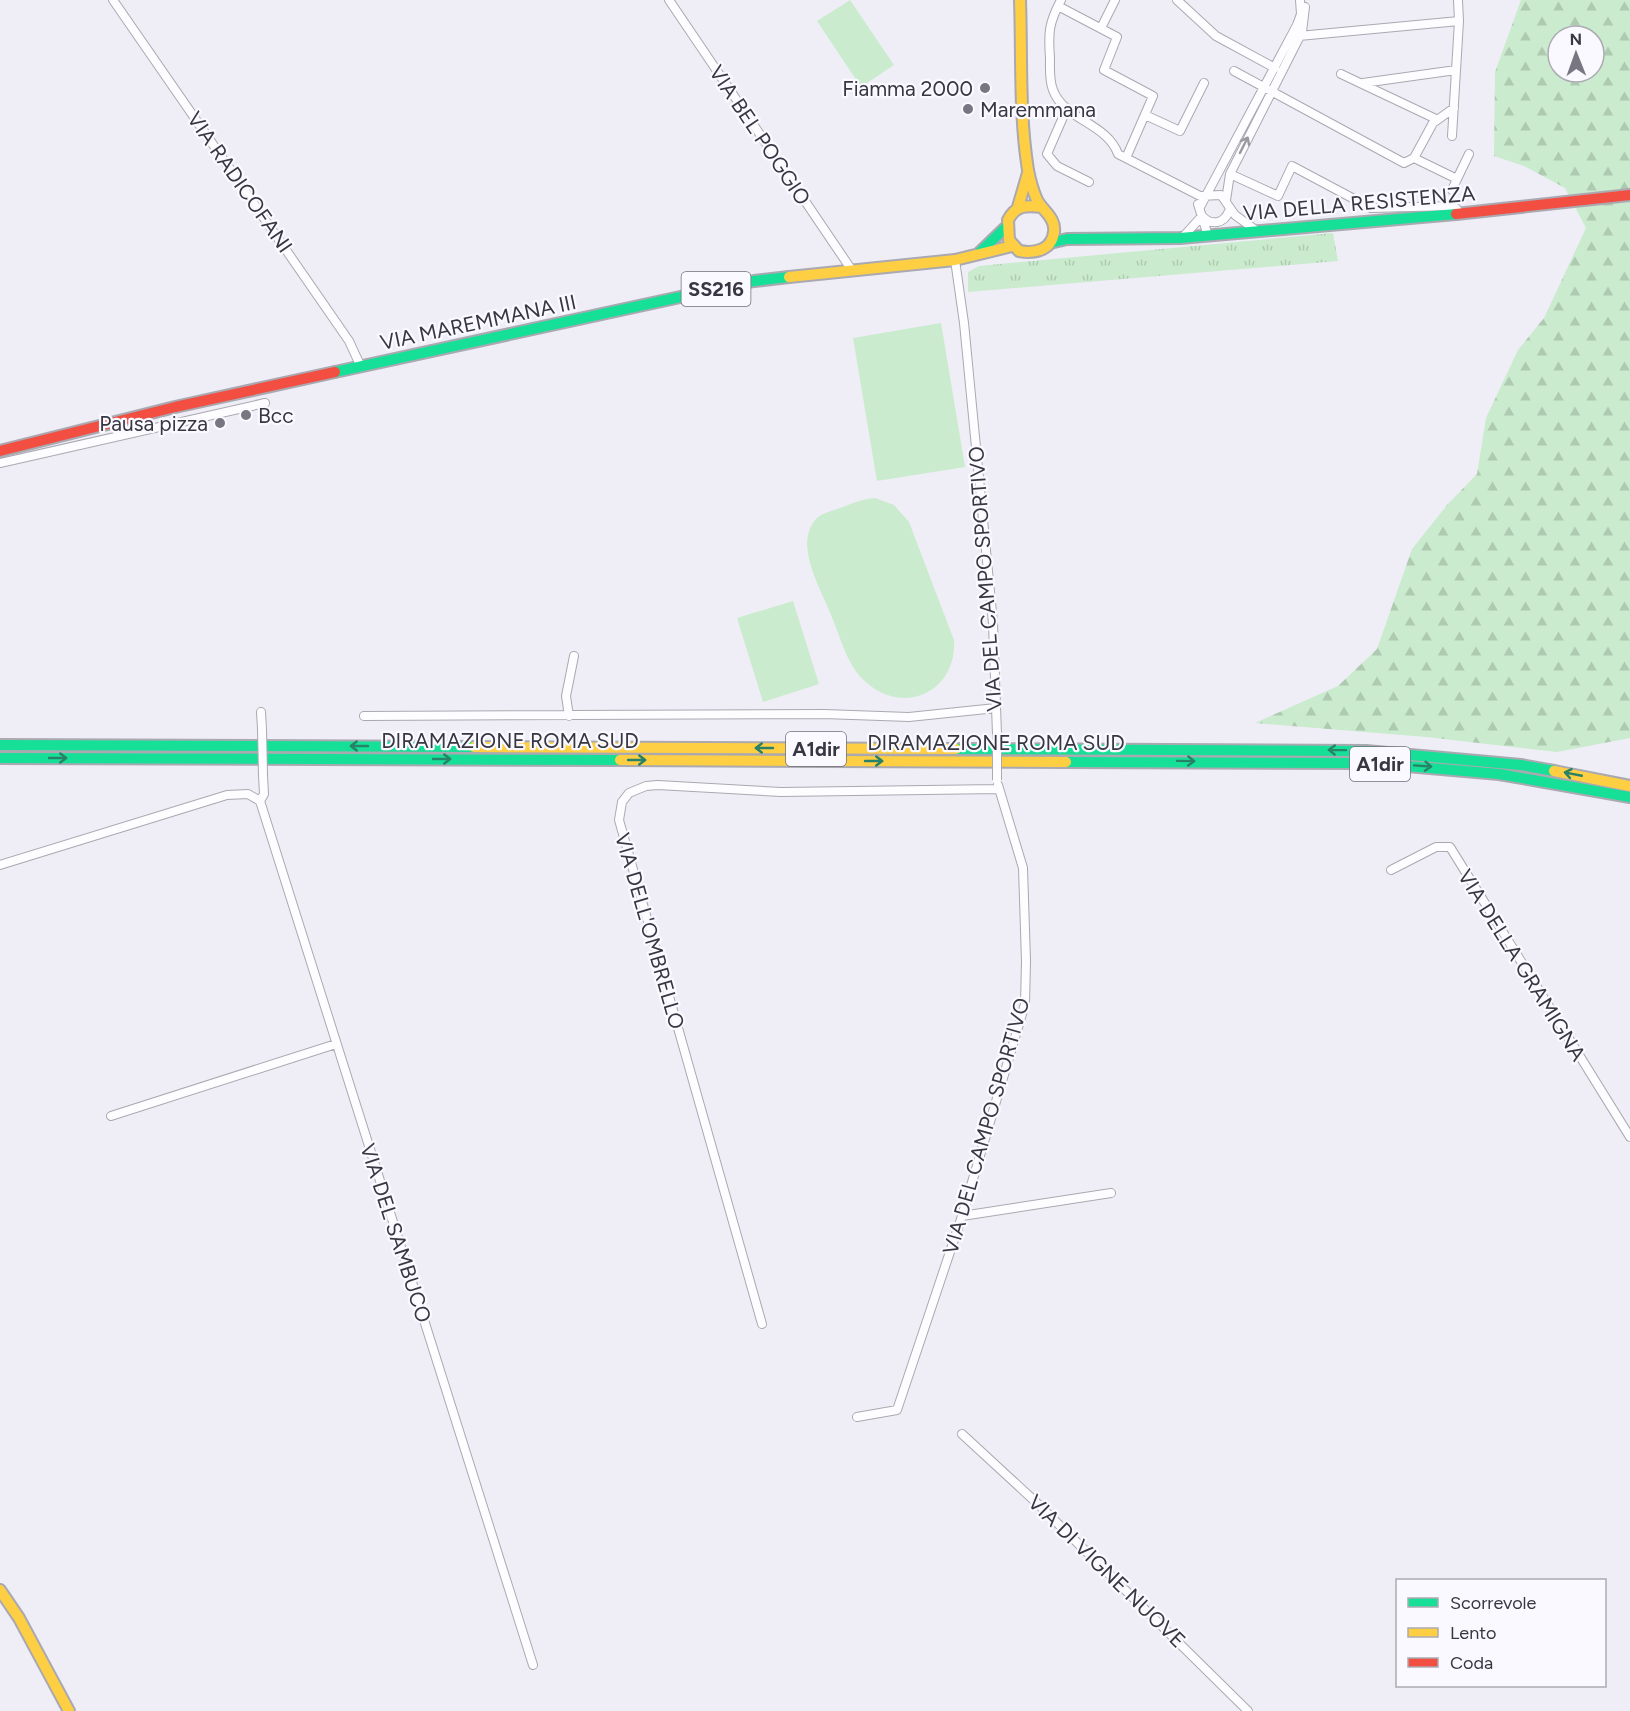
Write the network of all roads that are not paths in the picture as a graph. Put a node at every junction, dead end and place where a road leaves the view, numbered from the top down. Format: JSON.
{"nodes":[{"id":1,"x":113,"y":0,"type":"edge"},
{"id":2,"x":669,"y":0,"type":"edge"},
{"id":3,"x":1020,"y":0,"type":"edge"},
{"id":4,"x":1115,"y":0,"type":"edge"},
{"id":5,"x":1177,"y":0,"type":"edge"},
{"id":6,"x":1301,"y":0,"type":"edge"},
{"id":7,"x":1458,"y":0,"type":"edge"},
{"id":8,"x":1059,"y":3,"type":"edge"},
{"id":9,"x":1459,"y":21,"type":"junction"},
{"id":10,"x":1101,"y":28,"type":"junction"},
{"id":11,"x":1301,"y":36,"type":"junction"},
{"id":12,"x":1291,"y":37,"type":"junction"},
{"id":13,"x":1275,"y":68,"type":"junction"},
{"id":14,"x":1456,"y":70,"type":"junction"},
{"id":15,"x":1234,"y":72,"type":"dead end"},
{"id":16,"x":1341,"y":74,"type":"dead end"},
{"id":17,"x":1204,"y":83,"type":"dead end"},
{"id":18,"x":1361,"y":83,"type":"junction"},
{"id":19,"x":1268,"y":90,"type":"junction"},
{"id":20,"x":1067,"y":108,"type":"junction"},
{"id":21,"x":1454,"y":108,"type":"junction"},
{"id":22,"x":1145,"y":115,"type":"junction"},
{"id":23,"x":1436,"y":119,"type":"junction"},
{"id":24,"x":1452,"y":136,"type":"dead end"},
{"id":25,"x":1469,"y":154,"type":"dead end"},
{"id":26,"x":1126,"y":158,"type":"junction"},
{"id":27,"x":1413,"y":158,"type":"junction"},
{"id":28,"x":1028,"y":169,"type":"junction"},
{"id":29,"x":1230,"y":174,"type":"junction"},
{"id":30,"x":1457,"y":179,"type":"junction"},
{"id":31,"x":1089,"y":182,"type":"dead end"},
{"id":32,"x":1189,"y":190,"type":"junction"},
{"id":33,"x":1452,"y":190,"type":"dead end"},
{"id":34,"x":1630,"y":195,"type":"edge"},
{"id":35,"x":1207,"y":196,"type":"junction"},
{"id":36,"x":1228,"y":205,"type":"junction"},
{"id":37,"x":1018,"y":207,"type":"junction"},
{"id":38,"x":1042,"y":207,"type":"junction"},
{"id":39,"x":1201,"y":212,"type":"junction"},
{"id":40,"x":1457,"y":214,"type":"junction"},
{"id":41,"x":1054,"y":223,"type":"junction"},
{"id":42,"x":1005,"y":228,"type":"junction"},
{"id":43,"x":1259,"y":231,"type":"junction"},
{"id":44,"x":1224,"y":234,"type":"junction"},
{"id":45,"x":1208,"y":236,"type":"junction"},
{"id":46,"x":1090,"y":238,"type":"junction"},
{"id":47,"x":1180,"y":238,"type":"junction"},
{"id":48,"x":1050,"y":243,"type":"junction"},
{"id":49,"x":1012,"y":246,"type":"junction"},
{"id":50,"x":969,"y":258,"type":"junction"},
{"id":51,"x":956,"y":260,"type":"junction"},
{"id":52,"x":851,"y":269,"type":"junction"},
{"id":53,"x":361,"y":367,"type":"junction"},
{"id":54,"x":265,"y":403,"type":"dead end"},
{"id":55,"x":0,"y":451,"type":"edge"},
{"id":56,"x":0,"y":463,"type":"edge"},
{"id":57,"x":574,"y":656,"type":"dead end"},
{"id":58,"x":996,"y":708,"type":"junction"},
{"id":59,"x":261,"y":712,"type":"dead end"},
{"id":60,"x":364,"y":716,"type":"dead end"},
{"id":61,"x":569,"y":716,"type":"junction"},
{"id":62,"x":0,"y":745,"type":"edge"},
{"id":63,"x":0,"y":758,"type":"edge"},
{"id":64,"x":1630,"y":786,"type":"edge"},
{"id":65,"x":998,"y":789,"type":"junction"},
{"id":66,"x":1630,"y":797,"type":"edge"},
{"id":67,"x":260,"y":801,"type":"junction"},
{"id":68,"x":0,"y":865,"type":"edge"},
{"id":69,"x":1391,"y":870,"type":"dead end"},
{"id":70,"x":336,"y":1044,"type":"junction"},
{"id":71,"x":111,"y":1116,"type":"dead end"},
{"id":72,"x":1630,"y":1137,"type":"edge"},
{"id":73,"x":1111,"y":1193,"type":"dead end"},
{"id":74,"x":962,"y":1216,"type":"junction"},
{"id":75,"x":762,"y":1324,"type":"dead end"},
{"id":76,"x":857,"y":1417,"type":"dead end"},
{"id":77,"x":962,"y":1434,"type":"dead end"},
{"id":78,"x":0,"y":1590,"type":"edge"},
{"id":79,"x":533,"y":1665,"type":"dead end"},
{"id":80,"x":69,"y":1711,"type":"edge"},
{"id":81,"x":1248,"y":1711,"type":"edge"}],
"edges":[{"from":1,"to":53,"type":"street","name":"VIA RADICOFANI"},
{"from":2,"to":52,"type":"street","name":"VIA BEL POGGIO"},
{"from":3,"to":28,"type":"main road","name":"VIA MAREMMANA III","number":"SS216"},
{"from":4,"to":10,"type":"street"},
{"from":5,"to":13,"type":"street"},
{"from":6,"to":11,"type":"street"},
{"from":6,"to":12,"type":"street"},
{"from":7,"to":9,"type":"street"},
{"from":8,"to":10,"type":"street"},
{"from":8,"to":20,"type":"street"},
{"from":9,"to":11,"type":"street"},
{"from":9,"to":14,"type":"street"},
{"from":10,"to":22,"type":"street"},
{"from":11,"to":12,"type":"street"},
{"from":11,"to":19,"type":"street"},
{"from":12,"to":13,"type":"street"},
{"from":13,"to":19,"type":"street"},
{"from":14,"to":18,"type":"street"},
{"from":14,"to":21,"type":"street"},
{"from":15,"to":19,"type":"street"},
{"from":16,"to":18,"type":"street"},
{"from":17,"to":22,"type":"street"},
{"from":18,"to":23,"type":"street"},
{"from":19,"to":27,"type":"street"},
{"from":29,"to":19,"type":"street","one_way":true},
{"from":19,"to":35,"type":"street"},
{"from":20,"to":26,"type":"street"},
{"from":20,"to":31,"type":"street"},
{"from":21,"to":23,"type":"street"},
{"from":21,"to":24,"type":"street"},
{"from":22,"to":26,"type":"street"},
{"from":23,"to":27,"type":"street"},
{"from":25,"to":30,"type":"street"},
{"from":26,"to":32,"type":"street"},
{"from":27,"to":30,"type":"street"},
{"from":28,"to":37,"type":"main road","name":"VIA MAREMMANA III","number":"SS216"},
{"from":28,"to":38,"type":"main road","name":"VIA MAREMMANA III","number":"SS216"},
{"from":29,"to":36,"type":"street"},
{"from":29,"to":40,"type":"street"},
{"from":30,"to":33,"type":"street"},
{"from":32,"to":35,"type":"street"},
{"from":32,"to":39,"type":"street"},
{"from":34,"to":40,"type":"main road","name":"VIA DELLA RESISTENZA"},
{"from":35,"to":36,"type":"street"},
{"from":35,"to":39,"type":"street"},
{"from":36,"to":39,"type":"street"},
{"from":36,"to":43,"type":"street"},
{"from":36,"to":44,"type":"street"},
{"from":37,"to":38,"type":"main road"},
{"from":37,"to":42,"type":"main road","name":"VIA MAREMMANA III","number":"SS216"},
{"from":38,"to":41,"type":"main road","name":"VIA MAREMMANA III","number":"SS216"},
{"from":39,"to":45,"type":"street"},
{"from":39,"to":47,"type":"street"},
{"from":40,"to":43,"type":"main road","name":"VIA DELLA RESISTENZA"},
{"from":41,"to":46,"type":"main road","name":"VIA DELLA RESISTENZA"},
{"from":41,"to":48,"type":"main road"},
{"from":42,"to":49,"type":"main road"},
{"from":42,"to":50,"type":"main road","name":"VIA MAREMMANA III","number":"SS216"},
{"from":43,"to":44,"type":"main road","name":"VIA DELLA RESISTENZA"},
{"from":44,"to":45,"type":"main road","name":"VIA DELLA RESISTENZA"},
{"from":45,"to":47,"type":"main road","name":"VIA DELLA RESISTENZA"},
{"from":46,"to":47,"type":"main road","name":"VIA DELLA RESISTENZA"},
{"from":46,"to":48,"type":"main road","name":"VIA DELLA RESISTENZA"},
{"from":48,"to":49,"type":"main road","name":"VIA MAREMMANA III","number":"SS216"},
{"from":49,"to":50,"type":"main road","name":"VIA MAREMMANA III","number":"SS216"},
{"from":50,"to":51,"type":"main road","name":"VIA MAREMMANA III","number":"SS216"},
{"from":51,"to":52,"type":"main road","name":"VIA MAREMMANA III","number":"SS216"},
{"from":51,"to":58,"type":"street","name":"VIA DEL CAMPO SPORTIVO"},
{"from":52,"to":53,"type":"main road","name":"VIA MAREMMANA III","number":"SS216"},
{"from":53,"to":55,"type":"main road","name":"VIA MAREMMANA III","number":"SS216"},
{"from":54,"to":56,"type":"street"},
{"from":57,"to":61,"type":"street"},
{"from":58,"to":61,"type":"street"},
{"from":58,"to":65,"type":"street","name":"VIA DEL CAMPO SPORTIVO","bridge":true},
{"from":59,"to":67,"type":"street","bridge":true},
{"from":60,"to":61,"type":"street"},
{"from":64,"to":62,"type":"main road","name":"DIRAMAZIONE ROMA SUD","number":"A1dir","one_way":true},
{"from":63,"to":66,"type":"main road","name":"DIRAMAZIONE ROMA SUD","number":"A1dir","one_way":true},
{"from":65,"to":74,"type":"street","name":"VIA DEL CAMPO SPORTIVO"},
{"from":65,"to":75,"type":"street","name":"VIA DELL'OMBRELLO"},
{"from":67,"to":68,"type":"street"},
{"from":67,"to":70,"type":"street","name":"VIA DEL SAMBUCO"},
{"from":69,"to":72,"type":"street","name":"VIA DELLA GRAMIGNA"},
{"from":70,"to":71,"type":"street"},
{"from":70,"to":79,"type":"street","name":"VIA DEL SAMBUCO"},
{"from":73,"to":74,"type":"street"},
{"from":74,"to":76,"type":"street","name":"VIA DEL CAMPO SPORTIVO"},
{"from":77,"to":81,"type":"street","name":"VIA DI VIGNE NUOVE"},
{"from":78,"to":80,"type":"main road"}]}
